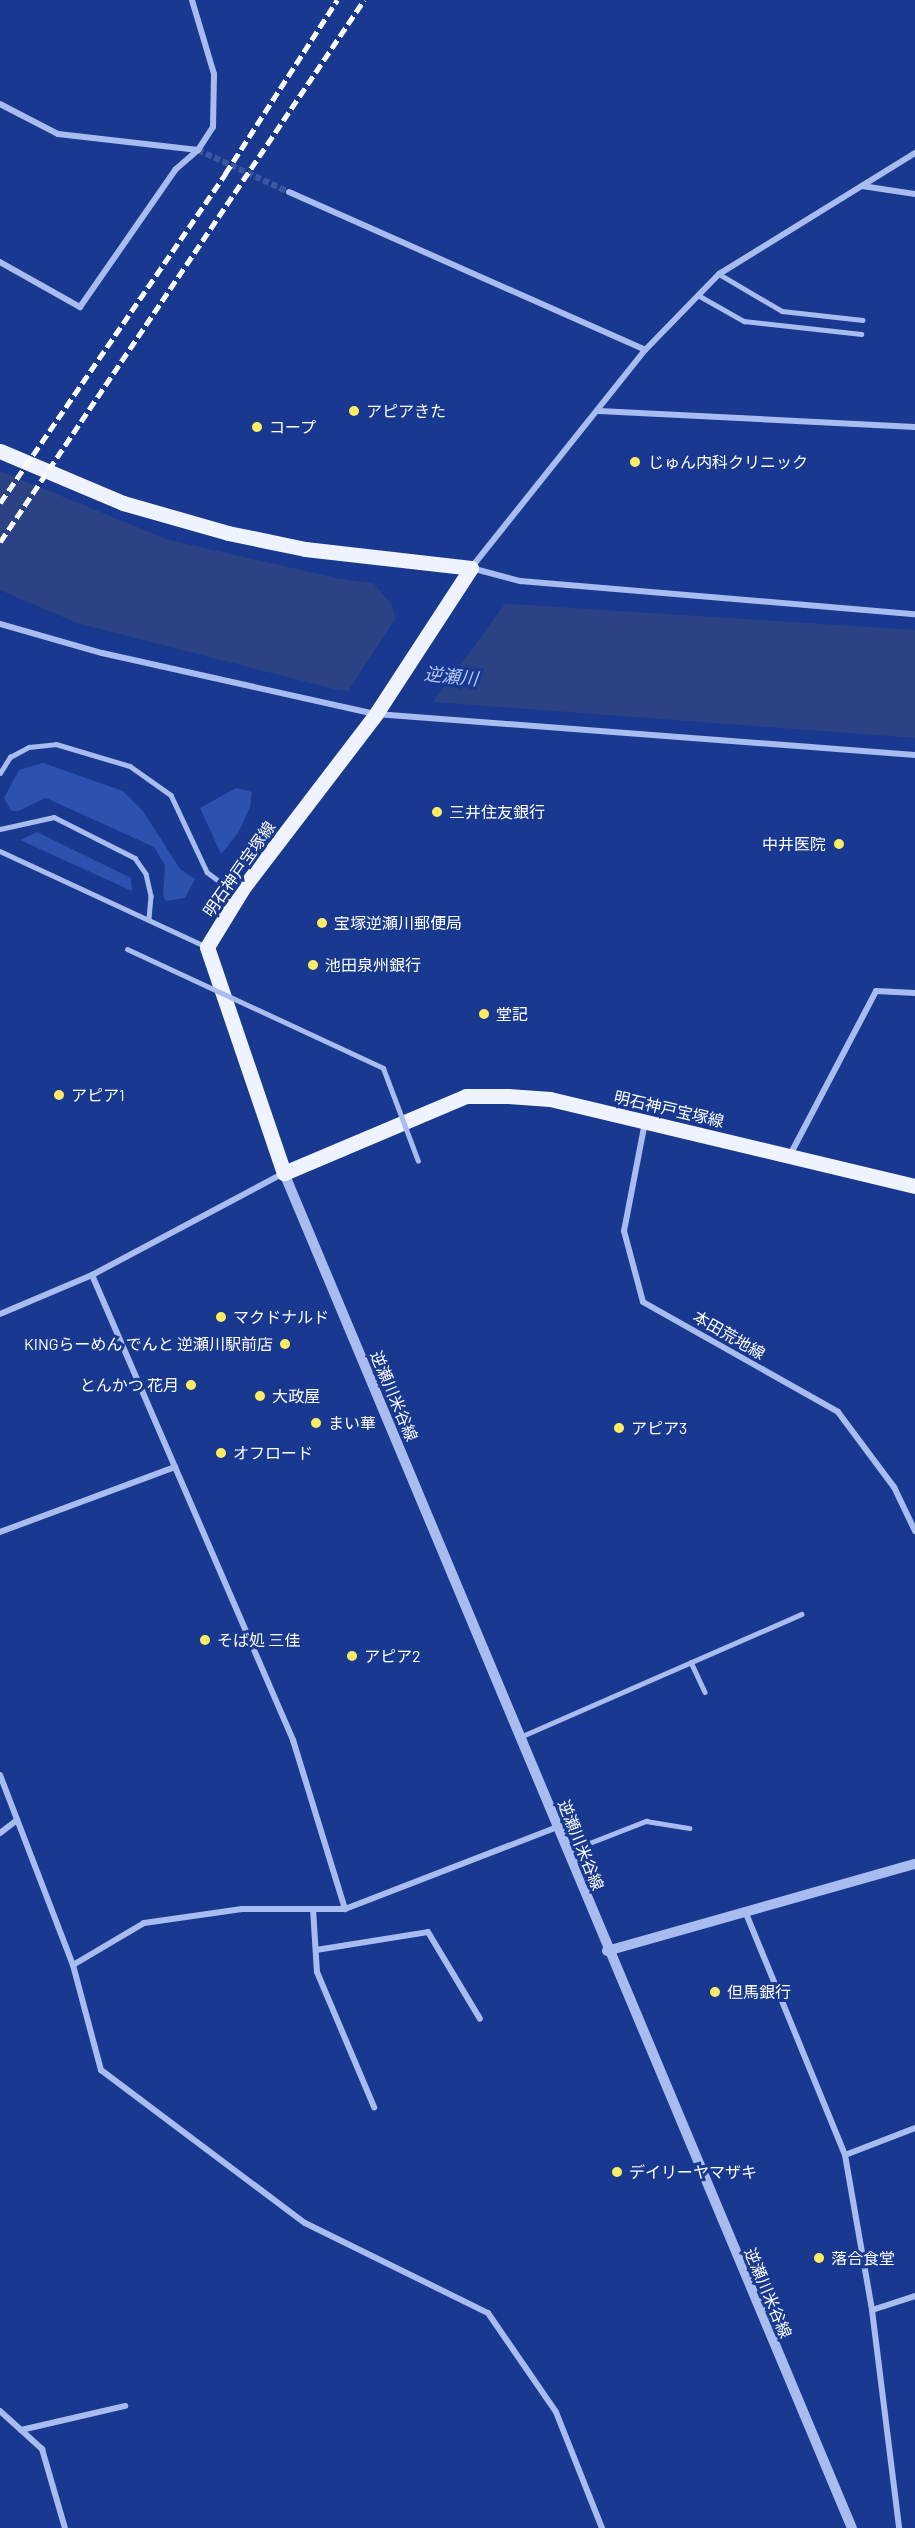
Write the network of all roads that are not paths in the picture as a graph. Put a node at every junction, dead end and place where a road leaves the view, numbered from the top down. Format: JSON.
{"nodes":[{"id":1,"x":192,"y":0,"type":"edge"},
{"id":2,"x":0,"y":104,"type":"edge"},
{"id":3,"x":198,"y":150,"type":"junction"},
{"id":4,"x":915,"y":153,"type":"edge"},
{"id":5,"x":861,"y":186,"type":"junction"},
{"id":6,"x":290,"y":192,"type":"tunnel mouth"},
{"id":7,"x":915,"y":194,"type":"edge"},
{"id":8,"x":0,"y":262,"type":"edge"},
{"id":9,"x":719,"y":274,"type":"junction"},
{"id":10,"x":698,"y":295,"type":"junction"},
{"id":11,"x":862,"y":320,"type":"dead end"},
{"id":12,"x":861,"y":334,"type":"dead end"},
{"id":13,"x":645,"y":350,"type":"junction"},
{"id":14,"x":599,"y":411,"type":"junction"},
{"id":15,"x":915,"y":427,"type":"edge"},
{"id":16,"x":0,"y":451,"type":"edge"},
{"id":17,"x":471,"y":568,"type":"junction"},
{"id":18,"x":915,"y":614,"type":"edge"},
{"id":19,"x":0,"y":624,"type":"edge"},
{"id":20,"x":376,"y":714,"type":"junction"},
{"id":21,"x":915,"y":756,"type":"edge"},
{"id":22,"x":0,"y":773,"type":"edge"},
{"id":23,"x":0,"y":829,"type":"edge"},
{"id":24,"x":0,"y":851,"type":"edge"},
{"id":25,"x":243,"y":888,"type":"junction"},
{"id":26,"x":149,"y":919,"type":"junction"},
{"id":27,"x":207,"y":947,"type":"junction"},
{"id":28,"x":127,"y":949,"type":"dead end"},
{"id":29,"x":915,"y":993,"type":"edge"},
{"id":30,"x":645,"y":1121,"type":"junction"},
{"id":31,"x":789,"y":1156,"type":"junction"},
{"id":32,"x":418,"y":1161,"type":"dead end"},
{"id":33,"x":284,"y":1173,"type":"junction"},
{"id":34,"x":915,"y":1186,"type":"edge"},
{"id":35,"x":92,"y":1275,"type":"junction"},
{"id":36,"x":0,"y":1314,"type":"edge"},
{"id":37,"x":175,"y":1467,"type":"junction"},
{"id":38,"x":0,"y":1532,"type":"edge"},
{"id":39,"x":915,"y":1532,"type":"edge"},
{"id":40,"x":801,"y":1614,"type":"dead end"},
{"id":41,"x":692,"y":1662,"type":"junction"},
{"id":42,"x":705,"y":1692,"type":"dead end"},
{"id":43,"x":520,"y":1737,"type":"junction"},
{"id":44,"x":0,"y":1775,"type":"edge"},
{"id":45,"x":16,"y":1821,"type":"junction"},
{"id":46,"x":557,"y":1827,"type":"junction"},
{"id":47,"x":689,"y":1828,"type":"dead end"},
{"id":48,"x":0,"y":1833,"type":"edge"},
{"id":49,"x":567,"y":1851,"type":"junction"},
{"id":50,"x":915,"y":1864,"type":"edge"},
{"id":51,"x":345,"y":1909,"type":"junction"},
{"id":52,"x":313,"y":1910,"type":"junction"},
{"id":53,"x":745,"y":1910,"type":"junction"},
{"id":54,"x":316,"y":1950,"type":"junction"},
{"id":55,"x":607,"y":1951,"type":"junction"},
{"id":56,"x":73,"y":1965,"type":"junction"},
{"id":57,"x":480,"y":2019,"type":"dead end"},
{"id":58,"x":374,"y":2107,"type":"dead end"},
{"id":59,"x":915,"y":2128,"type":"edge"},
{"id":60,"x":845,"y":2155,"type":"junction"},
{"id":61,"x":915,"y":2296,"type":"edge"},
{"id":62,"x":872,"y":2310,"type":"junction"},
{"id":63,"x":125,"y":2406,"type":"dead end"},
{"id":64,"x":0,"y":2411,"type":"edge"},
{"id":65,"x":21,"y":2430,"type":"junction"},
{"id":66,"x":65,"y":2528,"type":"edge"},
{"id":67,"x":602,"y":2528,"type":"edge"},
{"id":68,"x":852,"y":2528,"type":"edge"},
{"id":69,"x":899,"y":2528,"type":"edge"}],
"edges":[{"from":1,"to":3,"type":"street"},
{"from":2,"to":3,"type":"street"},
{"from":3,"to":8,"type":"street"},
{"from":4,"to":5,"type":"street"},
{"from":5,"to":7,"type":"street"},
{"from":5,"to":9,"type":"street"},
{"from":6,"to":13,"type":"street"},
{"from":9,"to":10,"type":"street"},
{"from":9,"to":11,"type":"lane"},
{"from":10,"to":12,"type":"lane"},
{"from":10,"to":13,"type":"street"},
{"from":13,"to":14,"type":"street"},
{"from":14,"to":15,"type":"street"},
{"from":14,"to":17,"type":"street"},
{"from":16,"to":17,"type":"main road"},
{"from":17,"to":18,"type":"street"},
{"from":17,"to":20,"type":"main road","name":"明石神戸宝塚線"},
{"from":19,"to":20,"type":"street"},
{"from":20,"to":21,"type":"street"},
{"from":20,"to":25,"type":"main road","name":"明石神戸宝塚線"},
{"from":22,"to":25,"type":"lane"},
{"from":23,"to":26,"type":"lane"},
{"from":24,"to":26,"type":"lane"},
{"from":25,"to":27,"type":"main road","name":"明石神戸宝塚線"},
{"from":26,"to":27,"type":"lane"},
{"from":27,"to":33,"type":"main road"},
{"from":28,"to":32,"type":"street","bridge":true},
{"from":29,"to":31,"type":"street"},
{"from":30,"to":31,"type":"main road","name":"明石神戸宝塚線"},
{"from":30,"to":33,"type":"main road","name":"明石神戸宝塚線"},
{"from":30,"to":39,"type":"street","name":"本田荒地線"},
{"from":31,"to":34,"type":"main road","name":"明石神戸宝塚線"},
{"from":33,"to":35,"type":"street"},
{"from":33,"to":43,"type":"street","name":"逆瀬川米谷線"},
{"from":35,"to":36,"type":"street"},
{"from":35,"to":37,"type":"street"},
{"from":37,"to":38,"type":"street"},
{"from":37,"to":51,"type":"street"},
{"from":40,"to":41,"type":"lane"},
{"from":41,"to":42,"type":"lane"},
{"from":41,"to":43,"type":"lane"},
{"from":43,"to":46,"type":"street","name":"逆瀬川米谷線"},
{"from":44,"to":45,"type":"street"},
{"from":45,"to":48,"type":"street"},
{"from":45,"to":56,"type":"street"},
{"from":46,"to":49,"type":"street","name":"逆瀬川米谷線"},
{"from":46,"to":51,"type":"street"},
{"from":47,"to":49,"type":"lane"},
{"from":49,"to":55,"type":"street","name":"逆瀬川米谷線"},
{"from":50,"to":53,"type":"street"},
{"from":51,"to":52,"type":"street"},
{"from":52,"to":54,"type":"street"},
{"from":52,"to":56,"type":"street"},
{"from":53,"to":55,"type":"street"},
{"from":53,"to":60,"type":"street"},
{"from":54,"to":57,"type":"street"},
{"from":54,"to":58,"type":"street"},
{"from":55,"to":68,"type":"street","name":"逆瀬川米谷線"},
{"from":56,"to":67,"type":"street"},
{"from":59,"to":60,"type":"street"},
{"from":60,"to":62,"type":"street"},
{"from":61,"to":62,"type":"street"},
{"from":62,"to":69,"type":"street"},
{"from":63,"to":65,"type":"street"},
{"from":64,"to":65,"type":"street"},
{"from":65,"to":66,"type":"street"}]}
